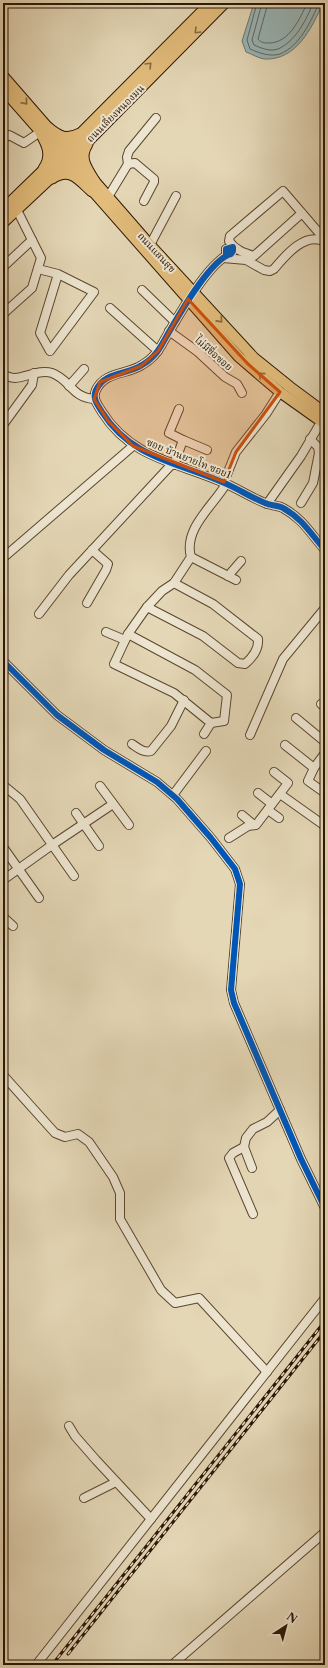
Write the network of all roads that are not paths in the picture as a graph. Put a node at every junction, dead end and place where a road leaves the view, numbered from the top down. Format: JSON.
{"nodes":[{"id":1,"x":211,"y":3,"type":"edge"},
{"id":2,"x":224,"y":3,"type":"edge"},
{"id":3,"x":3,"y":76,"type":"edge"},
{"id":4,"x":3,"y":89,"type":"edge"},
{"id":5,"x":156,"y":118,"type":"dead end"},
{"id":6,"x":43,"y":131,"type":"junction"},
{"id":7,"x":88,"y":134,"type":"junction"},
{"id":8,"x":3,"y":139,"type":"edge"},
{"id":9,"x":66,"y":155,"type":"junction"},
{"id":10,"x":128,"y":164,"type":"junction"},
{"id":11,"x":39,"y":182,"type":"junction"},
{"id":12,"x":93,"y":186,"type":"junction"},
{"id":13,"x":176,"y":196,"type":"dead end"},
{"id":14,"x":108,"y":197,"type":"junction"},
{"id":15,"x":144,"y":201,"type":"dead end"},
{"id":16,"x":3,"y":210,"type":"edge"},
{"id":17,"x":17,"y":210,"type":"junction"},
{"id":18,"x":302,"y":213,"type":"junction"},
{"id":19,"x":3,"y":222,"type":"edge"},
{"id":20,"x":320,"y":234,"type":"dead end"},
{"id":21,"x":32,"y":240,"type":"junction"},
{"id":22,"x":325,"y":242,"type":"edge"},
{"id":23,"x":150,"y":245,"type":"junction"},
{"id":24,"x":233,"y":247,"type":"junction"},
{"id":25,"x":225,"y":256,"type":"junction"},
{"id":26,"x":3,"y":267,"type":"edge"},
{"id":27,"x":38,"y":269,"type":"junction"},
{"id":28,"x":58,"y":274,"type":"junction"},
{"id":29,"x":142,"y":290,"type":"dead end"},
{"id":30,"x":191,"y":295,"type":"junction"},
{"id":31,"x":110,"y":308,"type":"dead end"},
{"id":32,"x":3,"y":314,"type":"edge"},
{"id":33,"x":175,"y":322,"type":"junction"},
{"id":34,"x":169,"y":331,"type":"junction"},
{"id":35,"x":158,"y":352,"type":"junction"},
{"id":36,"x":84,"y":369,"type":"dead end"},
{"id":37,"x":34,"y":373,"type":"junction"},
{"id":38,"x":3,"y":375,"type":"edge"},
{"id":39,"x":69,"y":386,"type":"junction"},
{"id":40,"x":242,"y":393,"type":"dead end"},
{"id":41,"x":282,"y":393,"type":"junction"},
{"id":42,"x":94,"y":399,"type":"junction"},
{"id":43,"x":179,"y":409,"type":"dead end"},
{"id":44,"x":324,"y":420,"type":"edge"},
{"id":45,"x":3,"y":425,"type":"edge"},
{"id":46,"x":183,"y":440,"type":"junction"},
{"id":47,"x":310,"y":440,"type":"junction"},
{"id":48,"x":133,"y":446,"type":"junction"},
{"id":49,"x":208,"y":450,"type":"dead end"},
{"id":50,"x":173,"y":464,"type":"junction"},
{"id":51,"x":224,"y":482,"type":"junction"},
{"id":52,"x":301,"y":503,"type":"dead end"},
{"id":53,"x":267,"y":504,"type":"junction"},
{"id":54,"x":92,"y":550,"type":"junction"},
{"id":55,"x":325,"y":550,"type":"edge"},
{"id":56,"x":191,"y":557,"type":"junction"},
{"id":57,"x":3,"y":558,"type":"edge"},
{"id":58,"x":241,"y":561,"type":"dead end"},
{"id":59,"x":174,"y":583,"type":"junction"},
{"id":60,"x":87,"y":603,"type":"dead end"},
{"id":61,"x":147,"y":607,"type":"junction"},
{"id":62,"x":325,"y":608,"type":"edge"},
{"id":63,"x":39,"y":614,"type":"dead end"},
{"id":64,"x":106,"y":632,"type":"dead end"},
{"id":65,"x":126,"y":637,"type":"junction"},
{"id":66,"x":3,"y":660,"type":"edge"},
{"id":67,"x":184,"y":700,"type":"junction"},
{"id":68,"x":296,"y":718,"type":"dead end"},
{"id":69,"x":211,"y":723,"type":"junction"},
{"id":70,"x":204,"y":734,"type":"dead end"},
{"id":71,"x":250,"y":736,"type":"dead end"},
{"id":72,"x":325,"y":742,"type":"edge"},
{"id":73,"x":132,"y":744,"type":"dead end"},
{"id":74,"x":285,"y":745,"type":"dead end"},
{"id":75,"x":206,"y":751,"type":"dead end"},
{"id":76,"x":324,"y":757,"type":"edge"},
{"id":77,"x":314,"y":768,"type":"junction"},
{"id":78,"x":274,"y":772,"type":"dead end"},
{"id":79,"x":3,"y":786,"type":"edge"},
{"id":80,"x":100,"y":786,"type":"dead end"},
{"id":81,"x":258,"y":793,"type":"dead end"},
{"id":82,"x":325,"y":793,"type":"edge"},
{"id":83,"x":280,"y":794,"type":"junction"},
{"id":84,"x":173,"y":796,"type":"junction"},
{"id":85,"x":113,"y":804,"type":"junction"},
{"id":86,"x":270,"y":807,"type":"junction"},
{"id":87,"x":76,"y":813,"type":"dead end"},
{"id":88,"x":242,"y":815,"type":"dead end"},
{"id":89,"x":279,"y":818,"type":"dead end"},
{"id":90,"x":83,"y":823,"type":"junction"},
{"id":91,"x":129,"y":825,"type":"dead end"},
{"id":92,"x":254,"y":825,"type":"junction"},
{"id":93,"x":325,"y":826,"type":"edge"},
{"id":94,"x":229,"y":838,"type":"dead end"},
{"id":95,"x":52,"y":845,"type":"junction"},
{"id":96,"x":99,"y":846,"type":"dead end"},
{"id":97,"x":3,"y":847,"type":"edge"},
{"id":98,"x":18,"y":869,"type":"junction"},
{"id":99,"x":74,"y":876,"type":"dead end"},
{"id":100,"x":3,"y":880,"type":"edge"},
{"id":101,"x":39,"y":898,"type":"dead end"},
{"id":102,"x":3,"y":917,"type":"edge"},
{"id":103,"x":13,"y":926,"type":"dead end"},
{"id":104,"x":3,"y":1075,"type":"edge"},
{"id":105,"x":280,"y":1110,"type":"junction"},
{"id":106,"x":244,"y":1147,"type":"junction"},
{"id":107,"x":252,"y":1168,"type":"dead end"},
{"id":108,"x":325,"y":1208,"type":"edge"},
{"id":109,"x":253,"y":1214,"type":"dead end"},
{"id":110,"x":325,"y":1298,"type":"edge"},
{"id":111,"x":267,"y":1372,"type":"junction"},
{"id":112,"x":69,"y":1426,"type":"dead end"},
{"id":113,"x":116,"y":1482,"type":"junction"},
{"id":114,"x":84,"y":1498,"type":"dead end"},
{"id":115,"x":151,"y":1519,"type":"junction"},
{"id":116,"x":325,"y":1532,"type":"edge"},
{"id":117,"x":36,"y":1665,"type":"edge"},
{"id":118,"x":172,"y":1665,"type":"edge"}],
"edges":[{"from":7,"to":1,"type":"highway","name":"ถนนเลี่ยงหนองมน","one_way":true},
{"from":2,"to":7,"type":"highway","name":"ถนนเลี่ยงหนองมน","one_way":true},
{"from":3,"to":6,"type":"main road","name":"ถนนแสนสุข","one_way":true},
{"from":4,"to":6,"type":"main road","name":"ถนนแสนสุข"},
{"from":5,"to":10,"type":"street"},
{"from":6,"to":7,"type":"highway"},
{"from":6,"to":8,"type":"street"},
{"from":6,"to":9,"type":"main road","name":"ถนนแสนสุข"},
{"from":6,"to":11,"type":"highway"},
{"from":7,"to":9,"type":"highway","name":"ถนนเลี่ยงหนองมน"},
{"from":7,"to":12,"type":"highway"},
{"from":9,"to":11,"type":"highway","name":"ถนนเลี่ยงหนองมน"},
{"from":9,"to":12,"type":"main road","name":"ถนนแสนสุข"},
{"from":10,"to":14,"type":"street"},
{"from":10,"to":15,"type":"street"},
{"from":11,"to":12,"type":"highway"},
{"from":11,"to":16,"type":"highway","name":"ถนนเลี่ยงหนองมน"},
{"from":11,"to":17,"type":"highway","name":"ถนนเลี่ยงหนองมน"},
{"from":12,"to":14,"type":"main road","name":"ถนนแสนสุข"},
{"from":12,"to":30,"type":"main road","name":"ถนนแสนสุข"},
{"from":13,"to":23,"type":"street"},
{"from":14,"to":23,"type":"main road","name":"ถนนแสนสุข"},
{"from":17,"to":19,"type":"highway","name":"ถนนเลี่ยงหนองมน"},
{"from":17,"to":21,"type":"street"},
{"from":18,"to":20,"type":"street"},
{"from":18,"to":24,"type":"street"},
{"from":18,"to":24,"type":"street"},
{"from":21,"to":26,"type":"street"},
{"from":21,"to":27,"type":"street"},
{"from":22,"to":25,"type":"street"},
{"from":23,"to":30,"type":"main road","name":"ถนนแสนสุข"},
{"from":24,"to":25,"type":"street"},
{"from":25,"to":30,"type":"street"},
{"from":27,"to":28,"type":"street"},
{"from":27,"to":32,"type":"street"},
{"from":28,"to":28,"type":"street"},
{"from":29,"to":33,"type":"street"},
{"from":30,"to":33,"type":"street"},
{"from":41,"to":30,"type":"main road","name":"ถนนแสนสุข","one_way":true},
{"from":30,"to":44,"type":"main road","name":"ถนนแสนสุข","one_way":true},
{"from":31,"to":35,"type":"street"},
{"from":33,"to":34,"type":"street"},
{"from":34,"to":35,"type":"street"},
{"from":34,"to":40,"type":"street","name":"ไม่มีชื่อซอย"},
{"from":35,"to":42,"type":"street"},
{"from":36,"to":39,"type":"street"},
{"from":37,"to":38,"type":"street"},
{"from":37,"to":39,"type":"street"},
{"from":37,"to":45,"type":"street"},
{"from":39,"to":42,"type":"street"},
{"from":41,"to":44,"type":"main road","name":"ถนนแสนสุข"},
{"from":41,"to":51,"type":"street"},
{"from":42,"to":48,"type":"street","name":"ซอย บ้านยายโท ซอย1"},
{"from":43,"to":46,"type":"street"},
{"from":44,"to":47,"type":"street"},
{"from":46,"to":49,"type":"street"},
{"from":46,"to":50,"type":"street"},
{"from":47,"to":52,"type":"street"},
{"from":47,"to":53,"type":"street"},
{"from":48,"to":50,"type":"street","name":"ซอย บ้านยายโท ซอย1"},
{"from":48,"to":57,"type":"street","name":"ซอย บ้านยายโท ซอย1"},
{"from":50,"to":51,"type":"street","name":"ซอย บ้านยายโท ซอย1"},
{"from":50,"to":54,"type":"street"},
{"from":51,"to":53,"type":"street","name":"ซอย บ้านยายโท ซอย1"},
{"from":51,"to":56,"type":"street"},
{"from":53,"to":55,"type":"street","name":"ซอย บ้านยายโท ซอย1"},
{"from":54,"to":60,"type":"street"},
{"from":54,"to":63,"type":"street"},
{"from":56,"to":58,"type":"street"},
{"from":56,"to":59,"type":"street"},
{"from":59,"to":61,"type":"street"},
{"from":59,"to":61,"type":"street"},
{"from":61,"to":65,"type":"street"},
{"from":62,"to":71,"type":"street"},
{"from":64,"to":65,"type":"street"},
{"from":65,"to":67,"type":"street"},
{"from":65,"to":69,"type":"street"},
{"from":66,"to":84,"type":"street"},
{"from":67,"to":69,"type":"street"},
{"from":67,"to":73,"type":"street"},
{"from":68,"to":72,"type":"street"},
{"from":69,"to":70,"type":"street"},
{"from":74,"to":77,"type":"street"},
{"from":75,"to":84,"type":"street"},
{"from":76,"to":77,"type":"street"},
{"from":77,"to":82,"type":"street"},
{"from":78,"to":83,"type":"street"},
{"from":79,"to":95,"type":"street"},
{"from":80,"to":85,"type":"street"},
{"from":81,"to":86,"type":"street"},
{"from":83,"to":86,"type":"street"},
{"from":83,"to":93,"type":"street"},
{"from":84,"to":105,"type":"street"},
{"from":85,"to":90,"type":"street"},
{"from":85,"to":91,"type":"street"},
{"from":86,"to":89,"type":"street"},
{"from":86,"to":92,"type":"street"},
{"from":87,"to":90,"type":"street"},
{"from":88,"to":92,"type":"street"},
{"from":90,"to":95,"type":"street"},
{"from":90,"to":96,"type":"street"},
{"from":92,"to":94,"type":"street"},
{"from":95,"to":98,"type":"street"},
{"from":95,"to":99,"type":"street"},
{"from":97,"to":98,"type":"street"},
{"from":98,"to":100,"type":"street"},
{"from":98,"to":101,"type":"street"},
{"from":102,"to":103,"type":"street"},
{"from":104,"to":111,"type":"street"},
{"from":105,"to":106,"type":"street"},
{"from":105,"to":108,"type":"street"},
{"from":106,"to":107,"type":"street"},
{"from":106,"to":109,"type":"street"},
{"from":110,"to":111,"type":"street"},
{"from":111,"to":115,"type":"street"},
{"from":112,"to":113,"type":"street"},
{"from":113,"to":114,"type":"street"},
{"from":113,"to":115,"type":"street"},
{"from":115,"to":117,"type":"street"},
{"from":116,"to":118,"type":"street"}]}
